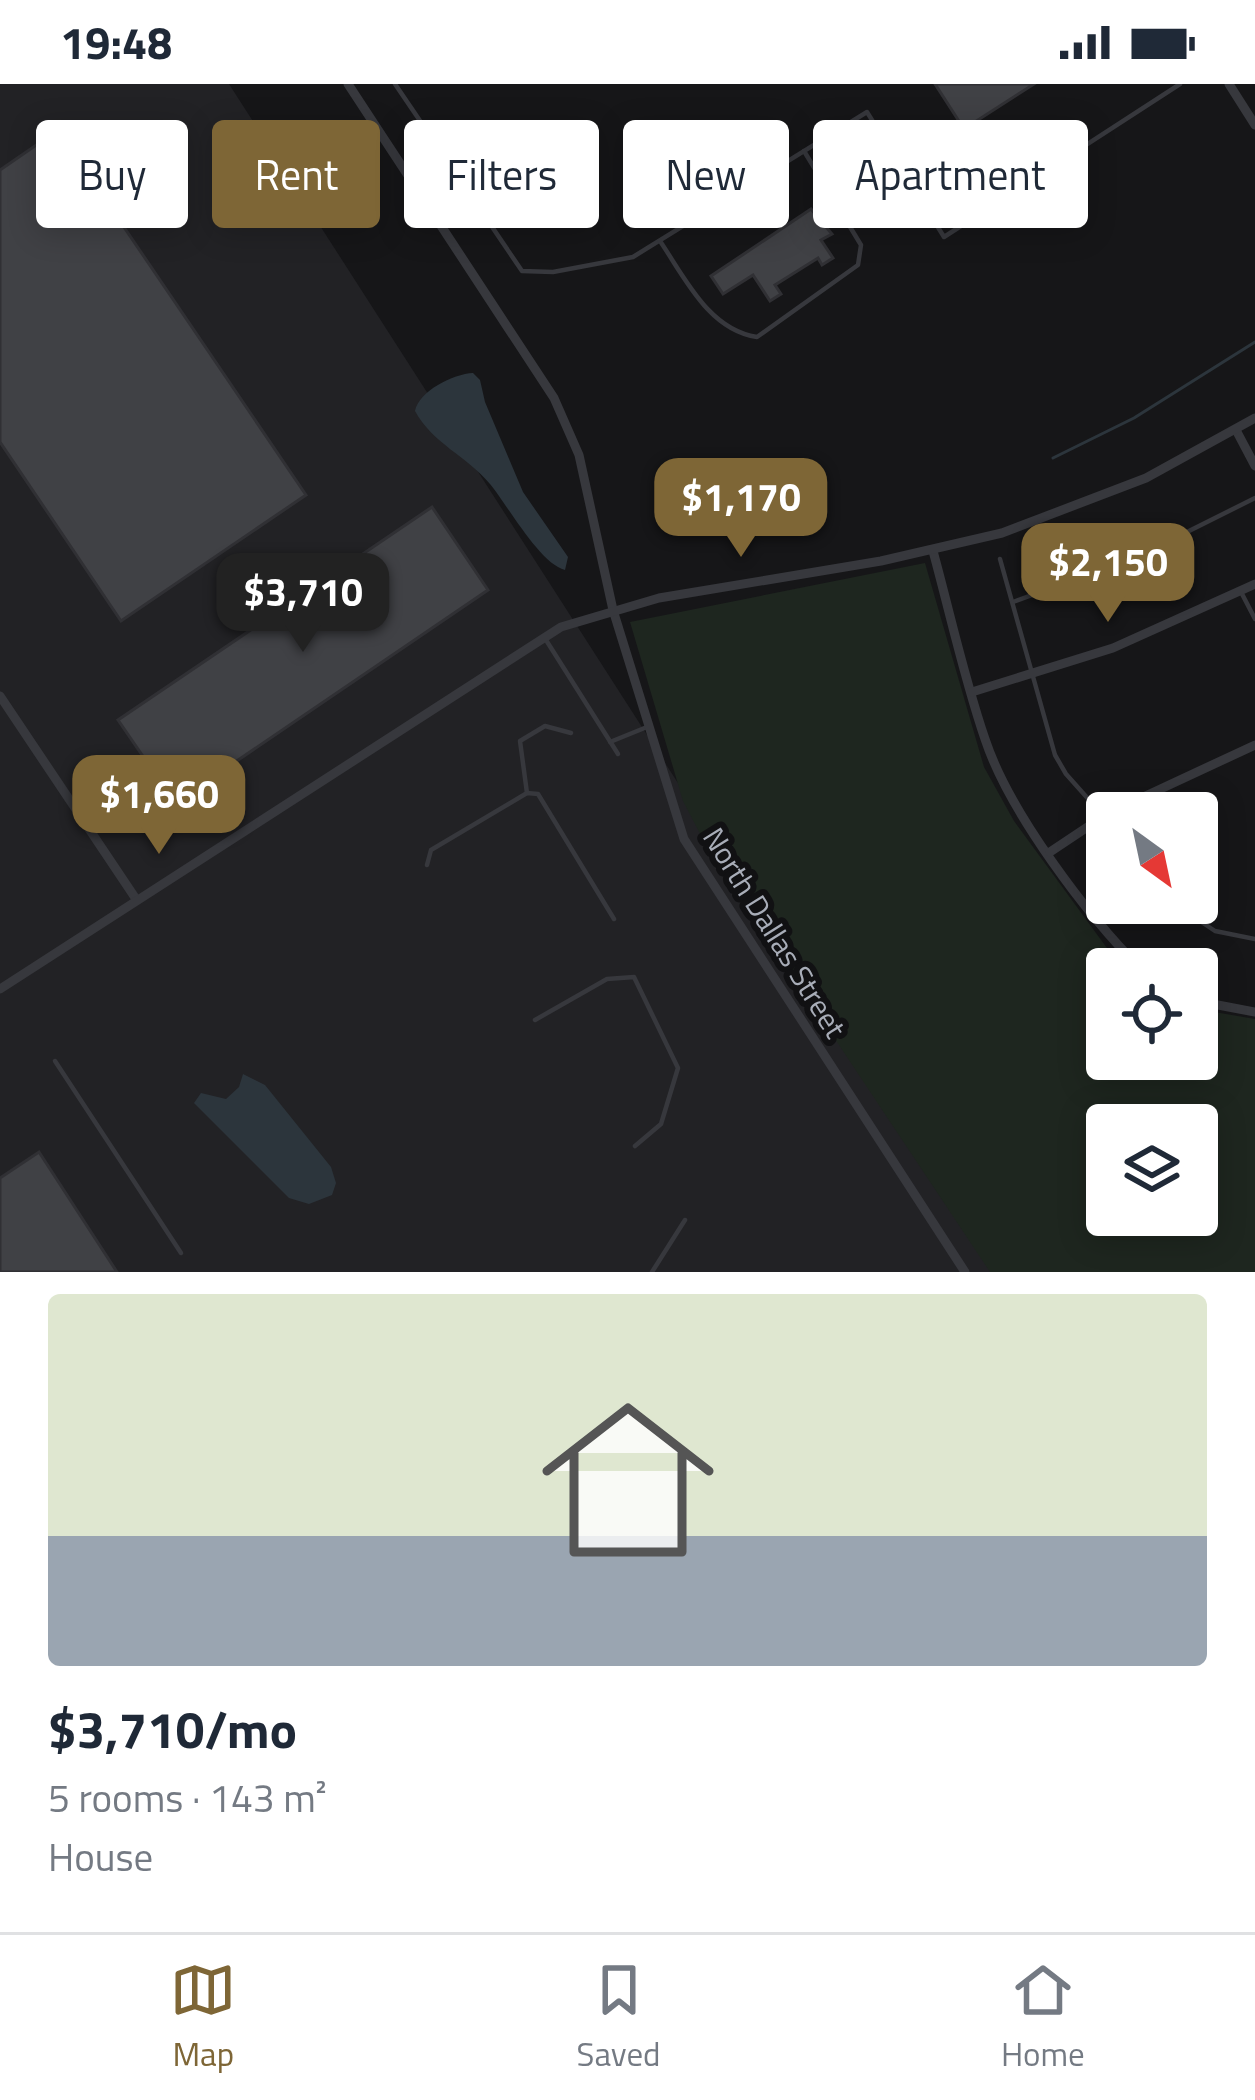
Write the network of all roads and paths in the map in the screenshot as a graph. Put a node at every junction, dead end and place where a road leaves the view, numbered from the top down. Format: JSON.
{"nodes":[{"id":1,"x":348,"y":84,"type":"edge"},
{"id":2,"x":395,"y":84,"type":"edge"},
{"id":3,"x":1180,"y":84,"type":"edge"},
{"id":4,"x":1229,"y":84,"type":"edge"},
{"id":5,"x":1255,"y":125,"type":"edge"},
{"id":6,"x":804,"y":151,"type":"junction"},
{"id":7,"x":660,"y":241,"type":"junction"},
{"id":8,"x":1255,"y":418,"type":"edge"},
{"id":9,"x":1236,"y":430,"type":"junction"},
{"id":10,"x":1255,"y":466,"type":"edge"},
{"id":11,"x":1255,"y":498,"type":"edge"},
{"id":12,"x":933,"y":551,"type":"junction"},
{"id":13,"x":1000,"y":559,"type":"dead end"},
{"id":14,"x":1255,"y":584,"type":"edge"},
{"id":15,"x":1241,"y":592,"type":"junction"},
{"id":16,"x":1012,"y":602,"type":"junction"},
{"id":17,"x":613,"y":610,"type":"junction"},
{"id":18,"x":1255,"y":619,"type":"edge"},
{"id":19,"x":544,"y":635,"type":"junction"},
{"id":20,"x":1032,"y":674,"type":"junction"},
{"id":21,"x":972,"y":692,"type":"junction"},
{"id":22,"x":0,"y":696,"type":"edge"},
{"id":23,"x":647,"y":727,"type":"junction"},
{"id":24,"x":571,"y":733,"type":"dead end"},
{"id":25,"x":610,"y":742,"type":"junction"},
{"id":26,"x":1254,"y":748,"type":"edge"},
{"id":27,"x":618,"y":754,"type":"dead end"},
{"id":28,"x":1159,"y":792,"type":"edge"},
{"id":29,"x":527,"y":793,"type":"junction"},
{"id":30,"x":1086,"y":794,"type":"edge"},
{"id":31,"x":1086,"y":829,"type":"edge"},
{"id":32,"x":1050,"y":852,"type":"junction"},
{"id":33,"x":427,"y":866,"type":"dead end"},
{"id":34,"x":136,"y":899,"type":"junction"},
{"id":35,"x":614,"y":919,"type":"dead end"},
{"id":36,"x":1204,"y":924,"type":"edge"},
{"id":37,"x":1255,"y":939,"type":"edge"},
{"id":38,"x":1120,"y":948,"type":"edge"},
{"id":39,"x":0,"y":988,"type":"edge"},
{"id":40,"x":1218,"y":1008,"type":"edge"},
{"id":41,"x":1255,"y":1012,"type":"edge"},
{"id":42,"x":535,"y":1020,"type":"dead end"},
{"id":43,"x":55,"y":1061,"type":"dead end"},
{"id":44,"x":635,"y":1146,"type":"dead end"},
{"id":45,"x":686,"y":1220,"type":"dead end"},
{"id":46,"x":181,"y":1253,"type":"dead end"},
{"id":47,"x":652,"y":1272,"type":"edge"},
{"id":48,"x":965,"y":1272,"type":"edge"}],
"edges":[{"from":1,"to":17,"type":"street","name":"North Dallas Street"},
{"from":2,"to":7,"type":"lane"},
{"from":3,"to":6,"type":"lane"},
{"from":4,"to":5,"type":"street"},
{"from":6,"to":7,"type":"lane"},
{"from":6,"to":7,"type":"lane"},
{"from":8,"to":9,"type":"street"},
{"from":9,"to":10,"type":"street"},
{"from":9,"to":12,"type":"street"},
{"from":11,"to":16,"type":"lane"},
{"from":12,"to":17,"type":"street"},
{"from":12,"to":21,"type":"street"},
{"from":13,"to":16,"type":"lane"},
{"from":14,"to":15,"type":"street"},
{"from":15,"to":18,"type":"lane"},
{"from":15,"to":20,"type":"street"},
{"from":16,"to":20,"type":"lane"},
{"from":17,"to":19,"type":"street"},
{"from":17,"to":23,"type":"street","name":"North Dallas Street"},
{"from":19,"to":25,"type":"lane"},
{"from":19,"to":34,"type":"street"},
{"from":20,"to":21,"type":"street"},
{"from":20,"to":30,"type":"lane"},
{"from":21,"to":32,"type":"street"},
{"from":22,"to":34,"type":"street"},
{"from":23,"to":25,"type":"lane"},
{"from":23,"to":48,"type":"street","name":"North Dallas Street"},
{"from":24,"to":29,"type":"lane"},
{"from":25,"to":27,"type":"lane"},
{"from":26,"to":28,"type":"street"},
{"from":29,"to":33,"type":"lane"},
{"from":29,"to":35,"type":"lane"},
{"from":31,"to":32,"type":"street"},
{"from":32,"to":38,"type":"street"},
{"from":34,"to":39,"type":"street"},
{"from":36,"to":37,"type":"lane"},
{"from":40,"to":41,"type":"street"},
{"from":42,"to":44,"type":"lane"},
{"from":43,"to":46,"type":"lane"},
{"from":45,"to":47,"type":"lane"}]}
